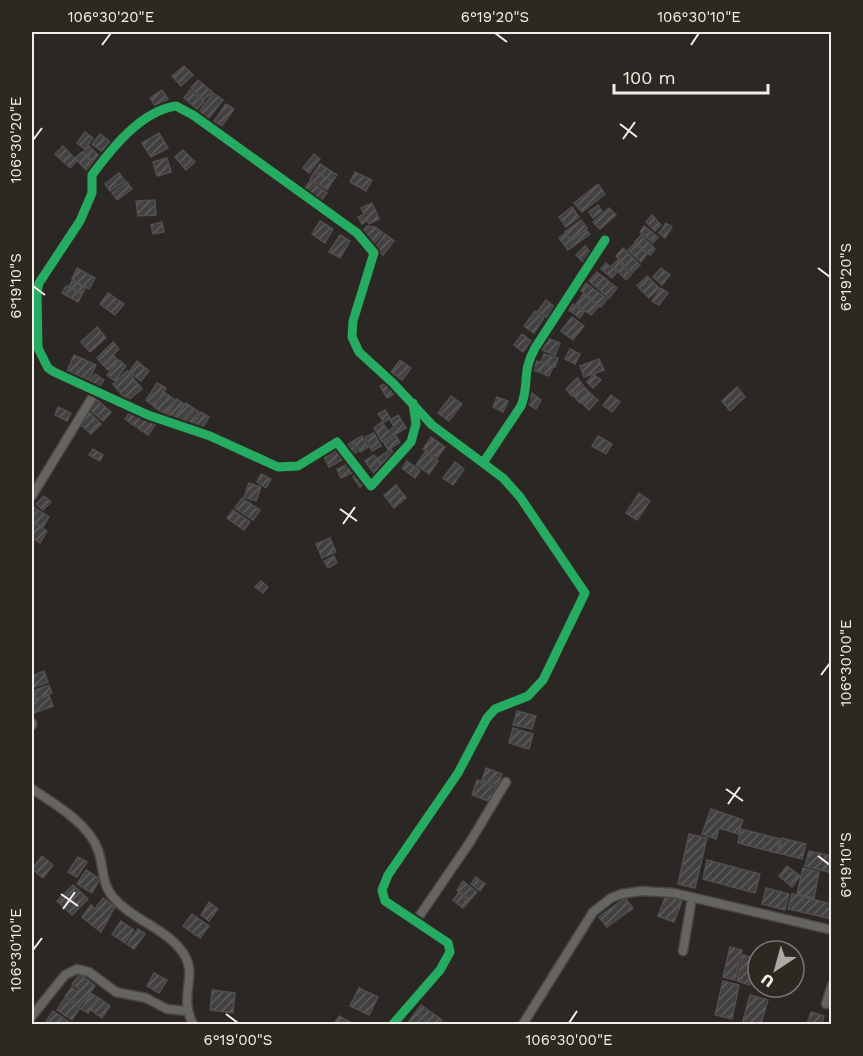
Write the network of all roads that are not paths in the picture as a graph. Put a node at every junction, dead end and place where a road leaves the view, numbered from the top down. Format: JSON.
{"nodes":[{"id":1,"x":605,"y":240,"type":"dead end"},
{"id":2,"x":96,"y":391,"type":"junction"},
{"id":3,"x":413,"y":403,"type":"junction"},
{"id":4,"x":483,"y":463,"type":"junction"},
{"id":5,"x":32,"y":496,"type":"edge"},
{"id":6,"x":506,"y":782,"type":"dead end"},
{"id":7,"x":32,"y":789,"type":"edge"},
{"id":8,"x":692,"y":898,"type":"junction"},
{"id":9,"x":416,"y":921,"type":"junction"},
{"id":10,"x":831,"y":930,"type":"edge"},
{"id":11,"x":683,"y":951,"type":"dead end"},
{"id":12,"x":831,"y":986,"type":"edge"},
{"id":13,"x":826,"y":1004,"type":"dead end"},
{"id":14,"x":186,"y":1011,"type":"junction"},
{"id":15,"x":32,"y":1016,"type":"edge"},
{"id":16,"x":193,"y":1024,"type":"edge"},
{"id":17,"x":393,"y":1024,"type":"edge"},
{"id":18,"x":523,"y":1024,"type":"edge"}],
"edges":[{"from":1,"to":4,"type":"street"},
{"from":2,"to":3,"type":"street"},
{"from":2,"to":3,"type":"street"},
{"from":2,"to":5,"type":"street"},
{"from":3,"to":4,"type":"street"},
{"from":4,"to":9,"type":"street"},
{"from":6,"to":9,"type":"street"},
{"from":7,"to":14,"type":"street"},
{"from":8,"to":10,"type":"street"},
{"from":8,"to":11,"type":"street"},
{"from":8,"to":18,"type":"street"},
{"from":9,"to":17,"type":"street"},
{"from":12,"to":13,"type":"street"},
{"from":14,"to":15,"type":"street"},
{"from":14,"to":16,"type":"street"}]}
